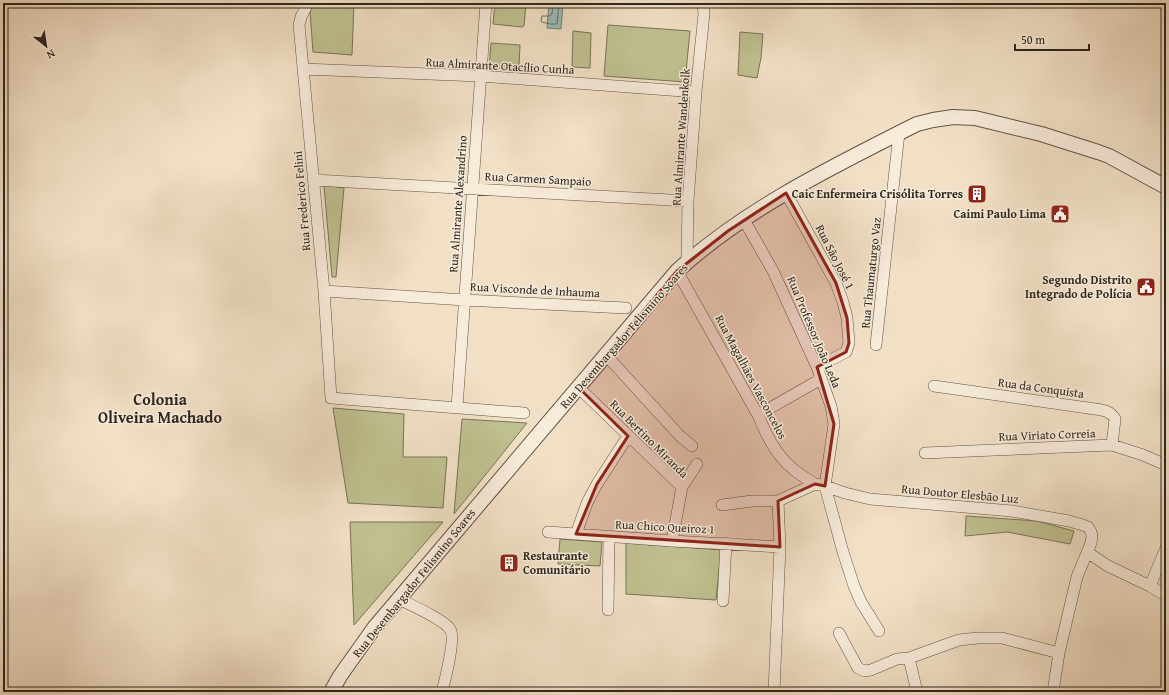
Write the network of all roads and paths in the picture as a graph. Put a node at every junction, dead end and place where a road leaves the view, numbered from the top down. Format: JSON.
{"nodes":[{"id":1,"x":308,"y":3,"type":"edge"},
{"id":2,"x":486,"y":3,"type":"edge"},
{"id":3,"x":704,"y":9,"type":"edge"},
{"id":4,"x":303,"y":69,"type":"junction"},
{"id":5,"x":480,"y":76,"type":"junction"},
{"id":6,"x":696,"y":92,"type":"junction"},
{"id":7,"x":899,"y":133,"type":"junction"},
{"id":8,"x":314,"y":180,"type":"junction"},
{"id":9,"x":1166,"y":187,"type":"edge"},
{"id":10,"x":472,"y":188,"type":"junction"},
{"id":11,"x":786,"y":193,"type":"junction"},
{"id":12,"x":688,"y":201,"type":"junction"},
{"id":13,"x":744,"y":220,"type":"junction"},
{"id":14,"x":682,"y":266,"type":"junction"},
{"id":15,"x":324,"y":291,"type":"junction"},
{"id":16,"x":465,"y":300,"type":"junction"},
{"id":17,"x":626,"y":308,"type":"dead end"},
{"id":18,"x":876,"y":345,"type":"dead end"},
{"id":19,"x":606,"y":355,"type":"junction"},
{"id":20,"x":817,"y":367,"type":"junction"},
{"id":21,"x":821,"y":379,"type":"junction"},
{"id":22,"x":934,"y":386,"type":"dead end"},
{"id":23,"x":579,"y":388,"type":"junction"},
{"id":24,"x":457,"y":407,"type":"junction"},
{"id":25,"x":524,"y":413,"type":"dead end"},
{"id":26,"x":758,"y":415,"type":"junction"},
{"id":27,"x":628,"y":436,"type":"junction"},
{"id":28,"x":1112,"y":445,"type":"junction"},
{"id":29,"x":692,"y":446,"type":"dead end"},
{"id":30,"x":925,"y":453,"type":"dead end"},
{"id":31,"x":697,"y":464,"type":"dead end"},
{"id":32,"x":1166,"y":465,"type":"edge"},
{"id":33,"x":820,"y":485,"type":"junction"},
{"id":34,"x":682,"y":486,"type":"junction"},
{"id":35,"x":778,"y":501,"type":"junction"},
{"id":36,"x":722,"y":505,"type":"dead end"},
{"id":37,"x":548,"y":532,"type":"dead end"},
{"id":38,"x":576,"y":534,"type":"junction"},
{"id":39,"x":608,"y":537,"type":"junction"},
{"id":40,"x":672,"y":541,"type":"junction"},
{"id":41,"x":726,"y":543,"type":"junction"},
{"id":42,"x":780,"y":546,"type":"junction"},
{"id":43,"x":1166,"y":548,"type":"edge"},
{"id":44,"x":1087,"y":552,"type":"junction"},
{"id":45,"x":1150,"y":586,"type":"junction"},
{"id":46,"x":1166,"y":596,"type":"edge"},
{"id":47,"x":400,"y":599,"type":"junction"},
{"id":48,"x":724,"y":601,"type":"dead end"},
{"id":49,"x":608,"y":610,"type":"dead end"},
{"id":50,"x":879,"y":631,"type":"dead end"},
{"id":51,"x":839,"y":633,"type":"dead end"},
{"id":52,"x":1059,"y":653,"type":"junction"},
{"id":53,"x":909,"y":658,"type":"junction"},
{"id":54,"x":331,"y":692,"type":"edge"},
{"id":55,"x":442,"y":692,"type":"edge"},
{"id":56,"x":774,"y":692,"type":"edge"},
{"id":57,"x":917,"y":692,"type":"edge"},
{"id":58,"x":1053,"y":692,"type":"edge"}],
"edges":[{"from":1,"to":4,"type":"street","name":"Rua Frederico Felini"},
{"from":2,"to":5,"type":"street","name":"Rua Almirante Alexandrino"},
{"from":3,"to":6,"type":"street","name":"Rua Almirante Wandenkolk"},
{"from":4,"to":5,"type":"street","name":"Rua Almirante Otacílio Cunha"},
{"from":4,"to":8,"type":"street","name":"Rua Frederico Felini"},
{"from":5,"to":6,"type":"street","name":"Rua Almirante Otacílio Cunha"},
{"from":5,"to":10,"type":"street","name":"Rua Almirante Alexandrino"},
{"from":6,"to":12,"type":"street","name":"Rua Almirante Wandenkolk"},
{"from":7,"to":9,"type":"street","name":"Rua Desembargador Felismino Soares"},
{"from":7,"to":11,"type":"street","name":"Rua Desembargador Felismino Soares"},
{"from":7,"to":18,"type":"street","name":"Rua Thaumaturgo Vaz"},
{"from":8,"to":10,"type":"street","name":"Rua Carmen Sampaio"},
{"from":8,"to":15,"type":"street","name":"Rua Frederico Felini"},
{"from":10,"to":12,"type":"street","name":"Rua Carmen Sampaio"},
{"from":10,"to":16,"type":"street","name":"Rua Almirante Alexandrino"},
{"from":11,"to":13,"type":"street","name":"Rua Desembargador Felismino Soares"},
{"from":11,"to":20,"type":"street","name":"Rua São José 1"},
{"from":12,"to":14,"type":"street","name":"Rua Almirante Wandenkolk"},
{"from":13,"to":14,"type":"street","name":"Rua Desembargador Felismino Soares"},
{"from":13,"to":20,"type":"street","name":"Rua Professor João Leda"},
{"from":14,"to":19,"type":"street","name":"Rua Desembargador Felismino Soares"},
{"from":14,"to":26,"type":"street","name":"Rua Magalhães Vasconcelos"},
{"from":15,"to":16,"type":"street","name":"Rua Visconde de Inhauma"},
{"from":15,"to":24,"type":"street","name":"Rua Frederico Felini"},
{"from":16,"to":17,"type":"street","name":"Rua Visconde de Inhauma"},
{"from":16,"to":24,"type":"street","name":"Rua Almirante Alexandrino"},
{"from":19,"to":23,"type":"street","name":"Rua Desembargador Felismino Soares"},
{"from":19,"to":29,"type":"street"},
{"from":20,"to":21,"type":"street","name":"Rua Professor João Leda"},
{"from":21,"to":26,"type":"street"},
{"from":21,"to":33,"type":"street","name":"Rua Professor João Leda"},
{"from":22,"to":28,"type":"street","name":"Rua da Conquista"},
{"from":23,"to":27,"type":"street","name":"Rua Bertino Miranda"},
{"from":23,"to":47,"type":"street","name":"Rua Desembargador Felismino Soares"},
{"from":24,"to":25,"type":"street"},
{"from":26,"to":33,"type":"street","name":"Rua Magalhães Vasconcelos"},
{"from":27,"to":34,"type":"street","name":"Rua Bertino Miranda"},
{"from":27,"to":38,"type":"street"},
{"from":28,"to":30,"type":"street","name":"Rua Viriato Correia"},
{"from":28,"to":32,"type":"street","name":"Rua Viriato Correia"},
{"from":31,"to":34,"type":"street"},
{"from":33,"to":35,"type":"street"},
{"from":33,"to":44,"type":"street","name":"Rua Doutor Elesbão Luz"},
{"from":33,"to":50,"type":"street"},
{"from":34,"to":40,"type":"street","name":"Rua Bertino Miranda"},
{"from":35,"to":36,"type":"street"},
{"from":35,"to":42,"type":"street"},
{"from":37,"to":38,"type":"street","name":"Rua Chico Queiroz 1"},
{"from":38,"to":39,"type":"street","name":"Rua Chico Queiroz 1"},
{"from":39,"to":40,"type":"street","name":"Rua Chico Queiroz 1"},
{"from":39,"to":49,"type":"street"},
{"from":40,"to":41,"type":"street","name":"Rua Chico Queiroz 1"},
{"from":41,"to":42,"type":"street","name":"Rua Chico Queiroz 1"},
{"from":41,"to":48,"type":"street"},
{"from":42,"to":56,"type":"street"},
{"from":43,"to":45,"type":"street"},
{"from":44,"to":45,"type":"street"},
{"from":44,"to":52,"type":"street"},
{"from":45,"to":46,"type":"street"},
{"from":47,"to":54,"type":"street","name":"Rua Desembargador Felismino Soares"},
{"from":47,"to":55,"type":"street"},
{"from":51,"to":53,"type":"street"},
{"from":52,"to":53,"type":"street"},
{"from":52,"to":58,"type":"street"},
{"from":53,"to":57,"type":"street"}]}
